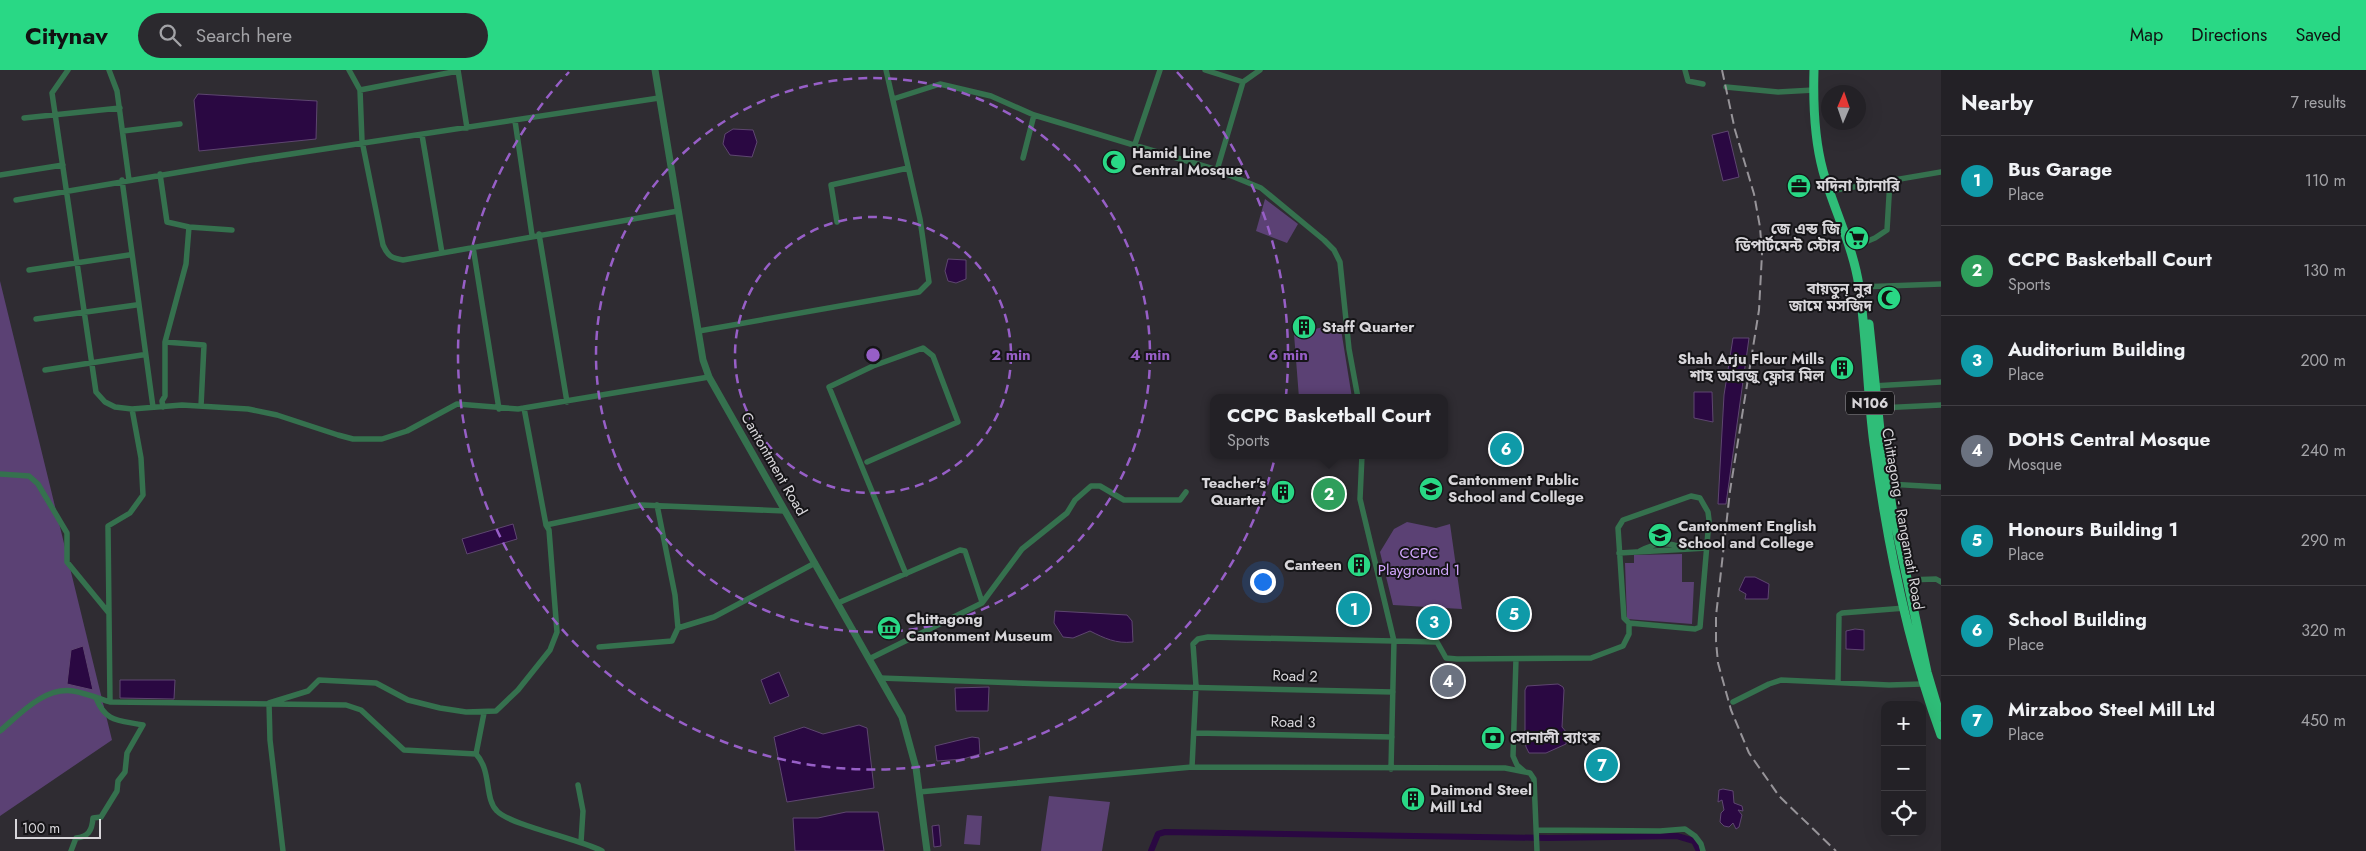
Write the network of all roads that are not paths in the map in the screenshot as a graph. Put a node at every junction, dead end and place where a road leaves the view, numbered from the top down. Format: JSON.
{"nodes":[{"id":1,"x":68,"y":70,"type":"edge"},
{"id":2,"x":109,"y":70,"type":"edge"},
{"id":3,"x":349,"y":70,"type":"edge"},
{"id":4,"x":458,"y":70,"type":"edge"},
{"id":5,"x":655,"y":70,"type":"edge"},
{"id":6,"x":886,"y":70,"type":"edge"},
{"id":7,"x":1160,"y":70,"type":"edge"},
{"id":8,"x":1205,"y":70,"type":"edge"},
{"id":9,"x":1260,"y":70,"type":"edge"},
{"id":10,"x":1685,"y":70,"type":"edge"},
{"id":11,"x":1814,"y":70,"type":"edge"},
{"id":12,"x":1819,"y":70,"type":"edge"},
{"id":13,"x":1243,"y":82,"type":"junction"},
{"id":14,"x":1703,"y":84,"type":"dead end"},
{"id":15,"x":1726,"y":87,"type":"dead end"},
{"id":16,"x":360,"y":90,"type":"junction"},
{"id":17,"x":1814,"y":90,"type":"junction"},
{"id":18,"x":660,"y":98,"type":"junction"},
{"id":19,"x":893,"y":99,"type":"junction"},
{"id":20,"x":120,"y":108,"type":"junction"},
{"id":21,"x":55,"y":114,"type":"junction"},
{"id":22,"x":1034,"y":115,"type":"junction"},
{"id":23,"x":24,"y":118,"type":"dead end"},
{"id":24,"x":515,"y":121,"type":"junction"},
{"id":25,"x":180,"y":124,"type":"dead end"},
{"id":26,"x":467,"y":128,"type":"junction"},
{"id":27,"x":123,"y":131,"type":"junction"},
{"id":28,"x":422,"y":135,"type":"junction"},
{"id":29,"x":363,"y":144,"type":"junction"},
{"id":30,"x":1134,"y":147,"type":"junction"},
{"id":31,"x":1023,"y":158,"type":"dead end"},
{"id":32,"x":63,"y":165,"type":"junction"},
{"id":33,"x":908,"y":168,"type":"junction"},
{"id":34,"x":1217,"y":170,"type":"junction"},
{"id":35,"x":1941,"y":172,"type":"edge"},
{"id":36,"x":160,"y":174,"type":"junction"},
{"id":37,"x":0,"y":175,"type":"edge"},
{"id":38,"x":122,"y":180,"type":"junction"},
{"id":39,"x":129,"y":180,"type":"junction"},
{"id":40,"x":1890,"y":180,"type":"junction"},
{"id":41,"x":67,"y":190,"type":"junction"},
{"id":42,"x":1832,"y":190,"type":"junction"},
{"id":43,"x":16,"y":200,"type":"dead end"},
{"id":44,"x":678,"y":211,"type":"junction"},
{"id":45,"x":837,"y":222,"type":"dead end"},
{"id":46,"x":189,"y":227,"type":"junction"},
{"id":47,"x":232,"y":230,"type":"dead end"},
{"id":48,"x":536,"y":235,"type":"junction"},
{"id":49,"x":473,"y":247,"type":"junction"},
{"id":50,"x":1853,"y":247,"type":"junction"},
{"id":51,"x":442,"y":252,"type":"junction"},
{"id":52,"x":129,"y":255,"type":"dead end"},
{"id":53,"x":77,"y":262,"type":"junction"},
{"id":54,"x":29,"y":270,"type":"dead end"},
{"id":55,"x":1941,"y":284,"type":"edge"},
{"id":56,"x":1862,"y":287,"type":"junction"},
{"id":57,"x":136,"y":305,"type":"dead end"},
{"id":58,"x":85,"y":312,"type":"junction"},
{"id":59,"x":36,"y":319,"type":"dead end"},
{"id":60,"x":698,"y":331,"type":"junction"},
{"id":61,"x":165,"y":342,"type":"junction"},
{"id":62,"x":142,"y":355,"type":"dead end"},
{"id":63,"x":92,"y":362,"type":"junction"},
{"id":64,"x":45,"y":370,"type":"dead end"},
{"id":65,"x":709,"y":377,"type":"junction"},
{"id":66,"x":1941,"y":382,"type":"edge"},
{"id":67,"x":1872,"y":386,"type":"junction"},
{"id":68,"x":1357,"y":394,"type":"edge"},
{"id":69,"x":568,"y":402,"type":"junction"},
{"id":70,"x":1941,"y":405,"type":"edge"},
{"id":71,"x":201,"y":406,"type":"junction"},
{"id":72,"x":153,"y":407,"type":"junction"},
{"id":73,"x":163,"y":407,"type":"junction"},
{"id":74,"x":524,"y":408,"type":"junction"},
{"id":75,"x":1878,"y":408,"type":"junction"},
{"id":76,"x":132,"y":409,"type":"junction"},
{"id":77,"x":499,"y":409,"type":"junction"},
{"id":78,"x":1362,"y":459,"type":"edge"},
{"id":79,"x":867,"y":462,"type":"dead end"},
{"id":80,"x":0,"y":474,"type":"edge"},
{"id":81,"x":1888,"y":484,"type":"junction"},
{"id":82,"x":1941,"y":487,"type":"edge"},
{"id":83,"x":1186,"y":492,"type":"dead end"},
{"id":84,"x":657,"y":505,"type":"junction"},
{"id":85,"x":785,"y":511,"type":"junction"},
{"id":86,"x":546,"y":526,"type":"junction"},
{"id":87,"x":1707,"y":548,"type":"junction"},
{"id":88,"x":1619,"y":553,"type":"junction"},
{"id":89,"x":815,"y":563,"type":"junction"},
{"id":90,"x":906,"y":574,"type":"junction"},
{"id":91,"x":1906,"y":580,"type":"junction"},
{"id":92,"x":1939,"y":580,"type":"edge"},
{"id":93,"x":838,"y":603,"type":"junction"},
{"id":94,"x":982,"y":603,"type":"junction"},
{"id":95,"x":1904,"y":608,"type":"junction"},
{"id":96,"x":108,"y":612,"type":"junction"},
{"id":97,"x":1629,"y":623,"type":"junction"},
{"id":98,"x":678,"y":628,"type":"junction"},
{"id":99,"x":1394,"y":641,"type":"junction"},
{"id":100,"x":599,"y":647,"type":"dead end"},
{"id":101,"x":869,"y":659,"type":"junction"},
{"id":102,"x":1516,"y":659,"type":"junction"},
{"id":103,"x":880,"y":678,"type":"junction"},
{"id":104,"x":1838,"y":682,"type":"junction"},
{"id":105,"x":1922,"y":684,"type":"junction"},
{"id":106,"x":1196,"y":686,"type":"junction"},
{"id":107,"x":1393,"y":692,"type":"junction"},
{"id":108,"x":96,"y":698,"type":"junction"},
{"id":109,"x":110,"y":702,"type":"junction"},
{"id":110,"x":1733,"y":702,"type":"dead end"},
{"id":111,"x":269,"y":703,"type":"junction"},
{"id":112,"x":484,"y":713,"type":"junction"},
{"id":113,"x":1941,"y":718,"type":"edge"},
{"id":114,"x":0,"y":731,"type":"edge"},
{"id":115,"x":1194,"y":733,"type":"junction"},
{"id":116,"x":1941,"y":735,"type":"edge"},
{"id":117,"x":1392,"y":737,"type":"junction"},
{"id":118,"x":476,"y":754,"type":"junction"},
{"id":119,"x":1192,"y":767,"type":"junction"},
{"id":120,"x":1391,"y":769,"type":"junction"},
{"id":121,"x":1524,"y":771,"type":"junction"},
{"id":122,"x":578,"y":785,"type":"dead end"},
{"id":123,"x":919,"y":792,"type":"junction"},
{"id":124,"x":1537,"y":832,"type":"junction"},
{"id":125,"x":581,"y":842,"type":"junction"},
{"id":126,"x":71,"y":851,"type":"edge"},
{"id":127,"x":283,"y":851,"type":"edge"},
{"id":128,"x":602,"y":851,"type":"edge"},
{"id":129,"x":927,"y":851,"type":"edge"},
{"id":130,"x":1536,"y":851,"type":"edge"},
{"id":131,"x":1703,"y":851,"type":"edge"}],
"edges":[{"from":1,"to":21,"type":"street"},
{"from":2,"to":20,"type":"street"},
{"from":3,"to":16,"type":"street"},
{"from":4,"to":16,"type":"street"},
{"from":4,"to":26,"type":"street"},
{"from":5,"to":18,"type":"street","name":"Cantontment Road"},
{"from":6,"to":19,"type":"street"},
{"from":7,"to":30,"type":"street"},
{"from":8,"to":13,"type":"street"},
{"from":9,"to":13,"type":"street"},
{"from":10,"to":14,"type":"street"},
{"from":11,"to":17,"type":"highway","name":"Chittagong - Rangamati Road","number":"N106"},
{"from":12,"to":42,"type":"highway","name":"Chittagong - Rangamati Road","number":"N106"},
{"from":13,"to":34,"type":"street"},
{"from":15,"to":17,"type":"street"},
{"from":16,"to":29,"type":"street"},
{"from":17,"to":42,"type":"highway","name":"Chittagong - Rangamati Road","number":"N106"},
{"from":18,"to":24,"type":"street"},
{"from":18,"to":44,"type":"street","name":"Cantontment Road"},
{"from":19,"to":22,"type":"street"},
{"from":19,"to":33,"type":"street"},
{"from":20,"to":21,"type":"street"},
{"from":20,"to":27,"type":"street"},
{"from":21,"to":23,"type":"street"},
{"from":21,"to":32,"type":"street"},
{"from":22,"to":30,"type":"street"},
{"from":22,"to":31,"type":"street"},
{"from":24,"to":26,"type":"street"},
{"from":24,"to":48,"type":"street"},
{"from":25,"to":27,"type":"street"},
{"from":26,"to":28,"type":"street"},
{"from":27,"to":39,"type":"street"},
{"from":28,"to":29,"type":"street"},
{"from":28,"to":51,"type":"street"},
{"from":29,"to":36,"type":"street"},
{"from":29,"to":51,"type":"street"},
{"from":30,"to":34,"type":"street"},
{"from":32,"to":37,"type":"street"},
{"from":32,"to":41,"type":"street"},
{"from":33,"to":45,"type":"street"},
{"from":33,"to":60,"type":"street"},
{"from":34,"to":68,"type":"street"},
{"from":35,"to":40,"type":"street"},
{"from":36,"to":39,"type":"street"},
{"from":36,"to":46,"type":"street"},
{"from":38,"to":39,"type":"street"},
{"from":38,"to":41,"type":"street"},
{"from":38,"to":72,"type":"street"},
{"from":40,"to":42,"type":"street"},
{"from":40,"to":50,"type":"street"},
{"from":41,"to":43,"type":"street"},
{"from":41,"to":53,"type":"street"},
{"from":42,"to":50,"type":"highway","name":"Chittagong - Rangamati Road","number":"N106"},
{"from":44,"to":48,"type":"street"},
{"from":44,"to":60,"type":"street","name":"Cantontment Road"},
{"from":46,"to":47,"type":"street"},
{"from":46,"to":61,"type":"street"},
{"from":48,"to":49,"type":"street"},
{"from":48,"to":69,"type":"street"},
{"from":49,"to":51,"type":"street"},
{"from":49,"to":77,"type":"street"},
{"from":50,"to":56,"type":"highway","name":"Chittagong - Rangamati Road","number":"N106"},
{"from":52,"to":53,"type":"street"},
{"from":53,"to":54,"type":"street"},
{"from":53,"to":58,"type":"street"},
{"from":55,"to":56,"type":"street"},
{"from":56,"to":67,"type":"highway","name":"Chittagong - Rangamati Road","number":"N106"},
{"from":57,"to":58,"type":"street"},
{"from":58,"to":59,"type":"street"},
{"from":58,"to":63,"type":"street"},
{"from":60,"to":65,"type":"street","name":"Cantontment Road"},
{"from":61,"to":71,"type":"street"},
{"from":61,"to":73,"type":"street"},
{"from":62,"to":63,"type":"street"},
{"from":63,"to":64,"type":"street"},
{"from":63,"to":76,"type":"street"},
{"from":65,"to":69,"type":"street"},
{"from":65,"to":85,"type":"street","name":"Cantontment Road"},
{"from":66,"to":67,"type":"street"},
{"from":67,"to":75,"type":"highway","name":"Chittagong - Rangamati Road","number":"N106"},
{"from":67,"to":95,"type":"highway","name":"Chittagong - Rangamati Road","number":"N106"},
{"from":69,"to":74,"type":"street"},
{"from":70,"to":75,"type":"street"},
{"from":71,"to":73,"type":"street"},
{"from":71,"to":77,"type":"street"},
{"from":72,"to":73,"type":"street"},
{"from":72,"to":76,"type":"street"},
{"from":74,"to":77,"type":"street"},
{"from":74,"to":86,"type":"street"},
{"from":75,"to":81,"type":"highway","name":"Chittagong - Rangamati Road","number":"N106"},
{"from":76,"to":96,"type":"street"},
{"from":78,"to":99,"type":"street"},
{"from":79,"to":90,"type":"street"},
{"from":80,"to":96,"type":"street"},
{"from":81,"to":82,"type":"street"},
{"from":81,"to":91,"type":"highway","name":"Chittagong - Rangamati Road","number":"N106"},
{"from":83,"to":94,"type":"street"},
{"from":84,"to":85,"type":"street"},
{"from":84,"to":86,"type":"street"},
{"from":84,"to":98,"type":"street"},
{"from":85,"to":89,"type":"street","name":"Cantontment Road"},
{"from":86,"to":112,"type":"street"},
{"from":87,"to":88,"type":"street"},
{"from":87,"to":88,"type":"street"},
{"from":87,"to":97,"type":"street"},
{"from":88,"to":97,"type":"street"},
{"from":89,"to":93,"type":"street","name":"Cantontment Road"},
{"from":89,"to":98,"type":"street"},
{"from":90,"to":93,"type":"street"},
{"from":90,"to":94,"type":"street"},
{"from":91,"to":92,"type":"street"},
{"from":91,"to":113,"type":"highway","name":"Chittagong - Rangamati Road","number":"N106"},
{"from":93,"to":101,"type":"street","name":"Cantontment Road"},
{"from":94,"to":101,"type":"street"},
{"from":95,"to":104,"type":"street"},
{"from":95,"to":105,"type":"highway","name":"Chittagong - Rangamati Road","number":"N106"},
{"from":96,"to":109,"type":"street"},
{"from":97,"to":102,"type":"street"},
{"from":98,"to":100,"type":"street"},
{"from":99,"to":102,"type":"street"},
{"from":99,"to":106,"type":"street"},
{"from":99,"to":107,"type":"street"},
{"from":101,"to":103,"type":"street","name":"Cantontment Road"},
{"from":102,"to":121,"type":"street"},
{"from":103,"to":106,"type":"street","name":"Road 2"},
{"from":103,"to":123,"type":"street","name":"Cantontment Road"},
{"from":104,"to":105,"type":"street"},
{"from":104,"to":110,"type":"street"},
{"from":105,"to":116,"type":"highway","name":"Chittagong - Rangamati Road","number":"N106"},
{"from":106,"to":107,"type":"street","name":"Road 2"},
{"from":106,"to":115,"type":"street"},
{"from":107,"to":117,"type":"street"},
{"from":108,"to":109,"type":"street"},
{"from":108,"to":114,"type":"street"},
{"from":108,"to":126,"type":"street"},
{"from":109,"to":111,"type":"street"},
{"from":111,"to":112,"type":"street"},
{"from":111,"to":118,"type":"street"},
{"from":111,"to":127,"type":"street"},
{"from":112,"to":118,"type":"street"},
{"from":115,"to":117,"type":"street","name":"Road 3"},
{"from":115,"to":119,"type":"street"},
{"from":117,"to":120,"type":"street"},
{"from":118,"to":125,"type":"street"},
{"from":119,"to":120,"type":"street"},
{"from":119,"to":123,"type":"street"},
{"from":120,"to":121,"type":"street"},
{"from":121,"to":124,"type":"street"},
{"from":122,"to":125,"type":"street"},
{"from":123,"to":129,"type":"street","name":"Cantontment Road"},
{"from":124,"to":130,"type":"street"},
{"from":124,"to":131,"type":"street"},
{"from":125,"to":128,"type":"street"}]}
